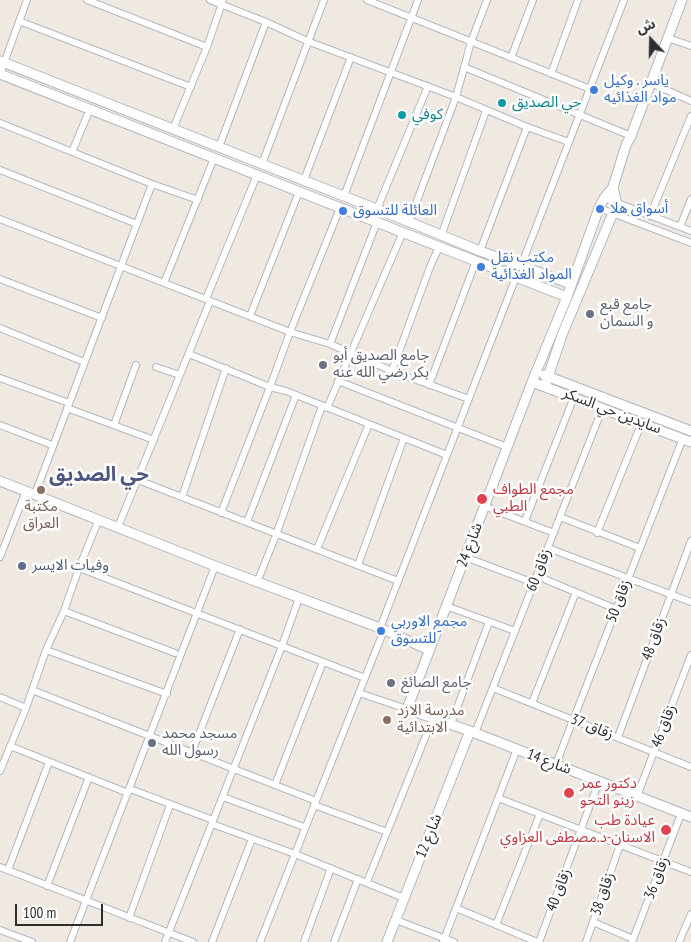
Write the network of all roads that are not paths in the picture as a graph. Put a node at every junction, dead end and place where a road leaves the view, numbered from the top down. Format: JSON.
{"nodes":[{"id":1,"x":27,"y":0,"type":"edge"},
{"id":2,"x":86,"y":0,"type":"edge"},
{"id":3,"x":210,"y":0,"type":"edge"},
{"id":4,"x":324,"y":0,"type":"edge"},
{"id":5,"x":418,"y":0,"type":"edge"},
{"id":6,"x":487,"y":0,"type":"edge"},
{"id":7,"x":533,"y":0,"type":"edge"},
{"id":8,"x":578,"y":0,"type":"edge"},
{"id":9,"x":624,"y":0,"type":"edge"},
{"id":10,"x":682,"y":0,"type":"edge"},
{"id":11,"x":371,"y":1,"type":"edge"},
{"id":12,"x":222,"y":2,"type":"edge"},
{"id":13,"x":412,"y":17,"type":"junction"},
{"id":14,"x":19,"y":21,"type":"junction"},
{"id":15,"x":266,"y":22,"type":"junction"},
{"id":16,"x":668,"y":38,"type":"junction"},
{"id":17,"x":307,"y":40,"type":"junction"},
{"id":18,"x":471,"y":42,"type":"junction"},
{"id":19,"x":691,"y":46,"type":"edge"},
{"id":20,"x":207,"y":47,"type":"junction"},
{"id":21,"x":351,"y":57,"type":"junction"},
{"id":22,"x":512,"y":58,"type":"junction"},
{"id":23,"x":2,"y":62,"type":"edge"},
{"id":24,"x":464,"y":67,"type":"junction"},
{"id":25,"x":390,"y":72,"type":"junction"},
{"id":26,"x":0,"y":74,"type":"edge"},
{"id":27,"x":551,"y":74,"type":"junction"},
{"id":28,"x":651,"y":84,"type":"junction"},
{"id":29,"x":428,"y":86,"type":"junction"},
{"id":30,"x":190,"y":87,"type":"junction"},
{"id":31,"x":590,"y":89,"type":"junction"},
{"id":32,"x":456,"y":97,"type":"junction"},
{"id":33,"x":691,"y":101,"type":"edge"},
{"id":34,"x":90,"y":109,"type":"junction"},
{"id":35,"x":486,"y":111,"type":"junction"},
{"id":36,"x":580,"y":115,"type":"junction"},
{"id":37,"x":691,"y":116,"type":"edge"},
{"id":38,"x":0,"y":123,"type":"edge"},
{"id":39,"x":526,"y":127,"type":"junction"},
{"id":40,"x":173,"y":129,"type":"junction"},
{"id":41,"x":631,"y":136,"type":"junction"},
{"id":42,"x":569,"y":142,"type":"junction"},
{"id":43,"x":219,"y":147,"type":"junction"},
{"id":44,"x":72,"y":152,"type":"junction"},
{"id":45,"x":214,"y":158,"type":"junction"},
{"id":46,"x":262,"y":164,"type":"junction"},
{"id":47,"x":0,"y":170,"type":"edge"},
{"id":48,"x":257,"y":175,"type":"junction"},
{"id":49,"x":304,"y":180,"type":"junction"},
{"id":50,"x":152,"y":184,"type":"junction"},
{"id":51,"x":613,"y":187,"type":"junction"},
{"id":52,"x":299,"y":192,"type":"junction"},
{"id":53,"x":344,"y":196,"type":"junction"},
{"id":54,"x":604,"y":198,"type":"junction"},
{"id":55,"x":691,"y":199,"type":"edge"},
{"id":56,"x":198,"y":200,"type":"junction"},
{"id":57,"x":360,"y":202,"type":"junction"},
{"id":58,"x":616,"y":203,"type":"junction"},
{"id":59,"x":340,"y":208,"type":"junction"},
{"id":60,"x":599,"y":208,"type":"junction"},
{"id":61,"x":377,"y":209,"type":"junction"},
{"id":62,"x":354,"y":213,"type":"junction"},
{"id":63,"x":613,"y":213,"type":"junction"},
{"id":64,"x":650,"y":216,"type":"junction"},
{"id":65,"x":0,"y":219,"type":"edge"},
{"id":66,"x":377,"y":222,"type":"junction"},
{"id":67,"x":409,"y":222,"type":"junction"},
{"id":68,"x":137,"y":224,"type":"junction"},
{"id":69,"x":680,"y":227,"type":"junction"},
{"id":70,"x":691,"y":231,"type":"edge"},
{"id":71,"x":403,"y":232,"type":"junction"},
{"id":72,"x":441,"y":236,"type":"junction"},
{"id":73,"x":691,"y":243,"type":"edge"},
{"id":74,"x":439,"y":246,"type":"junction"},
{"id":75,"x":480,"y":251,"type":"junction"},
{"id":76,"x":476,"y":261,"type":"junction"},
{"id":77,"x":122,"y":266,"type":"junction"},
{"id":78,"x":521,"y":266,"type":"junction"},
{"id":79,"x":516,"y":277,"type":"junction"},
{"id":80,"x":0,"y":278,"type":"edge"},
{"id":81,"x":554,"y":278,"type":"junction"},
{"id":82,"x":164,"y":283,"type":"junction"},
{"id":83,"x":571,"y":284,"type":"junction"},
{"id":84,"x":550,"y":290,"type":"junction"},
{"id":85,"x":567,"y":297,"type":"junction"},
{"id":86,"x":208,"y":300,"type":"junction"},
{"id":87,"x":250,"y":316,"type":"junction"},
{"id":88,"x":102,"y":318,"type":"junction"},
{"id":89,"x":0,"y":328,"type":"edge"},
{"id":90,"x":290,"y":332,"type":"junction"},
{"id":91,"x":330,"y":344,"type":"junction"},
{"id":92,"x":350,"y":352,"type":"junction"},
{"id":93,"x":189,"y":354,"type":"junction"},
{"id":94,"x":84,"y":362,"type":"junction"},
{"id":95,"x":136,"y":365,"type":"dead end"},
{"id":96,"x":156,"y":367,"type":"dead end"},
{"id":97,"x":226,"y":368,"type":"junction"},
{"id":98,"x":392,"y":371,"type":"junction"},
{"id":99,"x":536,"y":372,"type":"junction"},
{"id":100,"x":180,"y":375,"type":"junction"},
{"id":101,"x":0,"y":378,"type":"edge"},
{"id":102,"x":338,"y":381,"type":"junction"},
{"id":103,"x":532,"y":382,"type":"junction"},
{"id":104,"x":547,"y":382,"type":"junction"},
{"id":105,"x":429,"y":385,"type":"junction"},
{"id":106,"x":270,"y":387,"type":"junction"},
{"id":107,"x":296,"y":396,"type":"junction"},
{"id":108,"x":574,"y":397,"type":"junction"},
{"id":109,"x":469,"y":399,"type":"junction"},
{"id":110,"x":68,"y":406,"type":"junction"},
{"id":111,"x":324,"y":407,"type":"junction"},
{"id":112,"x":603,"y":407,"type":"junction"},
{"id":113,"x":642,"y":422,"type":"junction"},
{"id":114,"x":369,"y":424,"type":"junction"},
{"id":115,"x":0,"y":425,"type":"edge"},
{"id":116,"x":114,"y":425,"type":"junction"},
{"id":117,"x":458,"y":428,"type":"junction"},
{"id":118,"x":691,"y":431,"type":"edge"},
{"id":119,"x":404,"y":438,"type":"junction"},
{"id":120,"x":154,"y":440,"type":"junction"},
{"id":121,"x":687,"y":440,"type":"edge"},
{"id":122,"x":52,"y":445,"type":"junction"},
{"id":123,"x":507,"y":447,"type":"junction"},
{"id":124,"x":447,"y":455,"type":"junction"},
{"id":125,"x":138,"y":480,"type":"junction"},
{"id":126,"x":0,"y":481,"type":"edge"},
{"id":127,"x":30,"y":492,"type":"junction"},
{"id":128,"x":182,"y":497,"type":"junction"},
{"id":129,"x":484,"y":506,"type":"junction"},
{"id":130,"x":221,"y":513,"type":"junction"},
{"id":131,"x":560,"y":517,"type":"junction"},
{"id":132,"x":98,"y":520,"type":"junction"},
{"id":133,"x":525,"y":521,"type":"junction"},
{"id":134,"x":247,"y":522,"type":"junction"},
{"id":135,"x":118,"y":527,"type":"junction"},
{"id":136,"x":597,"y":532,"type":"junction"},
{"id":137,"x":554,"y":533,"type":"junction"},
{"id":138,"x":276,"y":535,"type":"junction"},
{"id":139,"x":691,"y":541,"type":"edge"},
{"id":140,"x":548,"y":548,"type":"junction"},
{"id":141,"x":640,"y":548,"type":"junction"},
{"id":142,"x":317,"y":549,"type":"junction"},
{"id":143,"x":0,"y":557,"type":"edge"},
{"id":144,"x":465,"y":557,"type":"junction"},
{"id":145,"x":358,"y":565,"type":"junction"},
{"id":146,"x":215,"y":566,"type":"junction"},
{"id":147,"x":79,"y":568,"type":"junction"},
{"id":148,"x":537,"y":576,"type":"junction"},
{"id":149,"x":628,"y":579,"type":"junction"},
{"id":150,"x":258,"y":580,"type":"junction"},
{"id":151,"x":398,"y":581,"type":"junction"},
{"id":152,"x":534,"y":583,"type":"junction"},
{"id":153,"x":576,"y":592,"type":"junction"},
{"id":154,"x":671,"y":595,"type":"junction"},
{"id":155,"x":299,"y":598,"type":"junction"},
{"id":156,"x":691,"y":602,"type":"edge"},
{"id":157,"x":446,"y":606,"type":"junction"},
{"id":158,"x":64,"y":610,"type":"junction"},
{"id":159,"x":616,"y":610,"type":"junction"},
{"id":160,"x":198,"y":613,"type":"junction"},
{"id":161,"x":489,"y":622,"type":"junction"},
{"id":162,"x":240,"y":629,"type":"junction"},
{"id":163,"x":382,"y":629,"type":"junction"},
{"id":164,"x":515,"y":631,"type":"junction"},
{"id":165,"x":282,"y":646,"type":"junction"},
{"id":166,"x":46,"y":650,"type":"junction"},
{"id":167,"x":429,"y":650,"type":"junction"},
{"id":168,"x":175,"y":653,"type":"dead end"},
{"id":169,"x":691,"y":655,"type":"edge"},
{"id":170,"x":323,"y":662,"type":"junction"},
{"id":171,"x":365,"y":678,"type":"junction"},
{"id":172,"x":493,"y":688,"type":"junction"},
{"id":173,"x":32,"y":690,"type":"junction"},
{"id":174,"x":167,"y":694,"type":"junction"},
{"id":175,"x":359,"y":694,"type":"junction"},
{"id":176,"x":0,"y":697,"type":"edge"},
{"id":177,"x":532,"y":703,"type":"junction"},
{"id":178,"x":26,"y":708,"type":"junction"},
{"id":179,"x":407,"y":709,"type":"junction"},
{"id":180,"x":433,"y":718,"type":"junction"},
{"id":181,"x":574,"y":720,"type":"junction"},
{"id":182,"x":451,"y":724,"type":"junction"},
{"id":183,"x":473,"y":732,"type":"junction"},
{"id":184,"x":151,"y":735,"type":"junction"},
{"id":185,"x":618,"y":737,"type":"junction"},
{"id":186,"x":10,"y":746,"type":"junction"},
{"id":187,"x":517,"y":749,"type":"junction"},
{"id":188,"x":192,"y":752,"type":"junction"},
{"id":189,"x":654,"y":752,"type":"junction"},
{"id":190,"x":49,"y":762,"type":"junction"},
{"id":191,"x":556,"y":764,"type":"junction"},
{"id":192,"x":691,"y":767,"type":"edge"},
{"id":193,"x":232,"y":769,"type":"junction"},
{"id":194,"x":0,"y":771,"type":"edge"},
{"id":195,"x":89,"y":777,"type":"junction"},
{"id":196,"x":599,"y":781,"type":"junction"},
{"id":197,"x":274,"y":785,"type":"junction"},
{"id":198,"x":129,"y":791,"type":"junction"},
{"id":199,"x":637,"y":796,"type":"junction"},
{"id":200,"x":223,"y":797,"type":"junction"},
{"id":201,"x":498,"y":798,"type":"junction"},
{"id":202,"x":315,"y":803,"type":"junction"},
{"id":203,"x":170,"y":805,"type":"junction"},
{"id":204,"x":540,"y":814,"type":"junction"},
{"id":205,"x":681,"y":814,"type":"junction"},
{"id":206,"x":691,"y":817,"type":"edge"},
{"id":207,"x":213,"y":822,"type":"junction"},
{"id":208,"x":304,"y":827,"type":"junction"},
{"id":209,"x":582,"y":830,"type":"junction"},
{"id":210,"x":387,"y":832,"type":"junction"},
{"id":211,"x":252,"y":838,"type":"junction"},
{"id":212,"x":620,"y":845,"type":"junction"},
{"id":213,"x":294,"y":854,"type":"junction"},
{"id":214,"x":663,"y":862,"type":"junction"},
{"id":215,"x":0,"y":867,"type":"edge"},
{"id":216,"x":331,"y":868,"type":"junction"},
{"id":217,"x":8,"y":870,"type":"junction"},
{"id":218,"x":691,"y":872,"type":"edge"},
{"id":219,"x":358,"y":879,"type":"junction"},
{"id":220,"x":367,"y":882,"type":"junction"},
{"id":221,"x":47,"y":886,"type":"junction"},
{"id":222,"x":404,"y":898,"type":"junction"},
{"id":223,"x":86,"y":901,"type":"junction"},
{"id":224,"x":456,"y":908,"type":"junction"},
{"id":225,"x":691,"y":914,"type":"edge"},
{"id":226,"x":129,"y":918,"type":"junction"},
{"id":227,"x":396,"y":920,"type":"junction"},
{"id":228,"x":593,"y":922,"type":"junction"},
{"id":229,"x":496,"y":925,"type":"junction"},
{"id":230,"x":0,"y":930,"type":"edge"},
{"id":231,"x":169,"y":931,"type":"junction"},
{"id":232,"x":444,"y":940,"type":"edge"},
{"id":233,"x":632,"y":940,"type":"edge"},
{"id":234,"x":32,"y":942,"type":"edge"},
{"id":235,"x":70,"y":942,"type":"edge"},
{"id":236,"x":165,"y":942,"type":"edge"},
{"id":237,"x":193,"y":942,"type":"edge"},
{"id":238,"x":212,"y":942,"type":"edge"},
{"id":239,"x":260,"y":942,"type":"edge"},
{"id":240,"x":304,"y":942,"type":"edge"},
{"id":241,"x":334,"y":942,"type":"edge"},
{"id":242,"x":387,"y":942,"type":"edge"},
{"id":243,"x":454,"y":942,"type":"edge"},
{"id":244,"x":538,"y":942,"type":"edge"},
{"id":245,"x":586,"y":942,"type":"edge"},
{"id":246,"x":679,"y":942,"type":"edge"}],
"edges":[{"from":1,"to":14,"type":"street"},
{"from":2,"to":20,"type":"street"},
{"from":3,"to":12,"type":"street"},
{"from":4,"to":17,"type":"street"},
{"from":5,"to":13,"type":"street"},
{"from":6,"to":18,"type":"street"},
{"from":7,"to":22,"type":"street"},
{"from":8,"to":27,"type":"street"},
{"from":9,"to":31,"type":"street"},
{"from":10,"to":16,"type":"street"},
{"from":11,"to":13,"type":"street"},
{"from":12,"to":15,"type":"street"},
{"from":12,"to":20,"type":"street"},
{"from":13,"to":18,"type":"street"},
{"from":13,"to":25,"type":"street"},
{"from":14,"to":23,"type":"street"},
{"from":14,"to":30,"type":"street"},
{"from":15,"to":17,"type":"street"},
{"from":15,"to":43,"type":"street"},
{"from":16,"to":19,"type":"street"},
{"from":16,"to":28,"type":"street"},
{"from":17,"to":21,"type":"street"},
{"from":17,"to":46,"type":"street"},
{"from":18,"to":22,"type":"street"},
{"from":18,"to":24,"type":"street"},
{"from":20,"to":30,"type":"street"},
{"from":21,"to":25,"type":"street"},
{"from":21,"to":49,"type":"street"},
{"from":22,"to":27,"type":"street"},
{"from":23,"to":26,"type":"street"},
{"from":23,"to":40,"type":"street"},
{"from":24,"to":32,"type":"street"},
{"from":24,"to":36,"type":"street"},
{"from":25,"to":29,"type":"street"},
{"from":25,"to":53,"type":"street"},
{"from":26,"to":34,"type":"street"},
{"from":27,"to":31,"type":"street"},
{"from":28,"to":33,"type":"street"},
{"from":28,"to":41,"type":"street"},
{"from":29,"to":32,"type":"street"},
{"from":29,"to":61,"type":"street"},
{"from":30,"to":40,"type":"street"},
{"from":31,"to":36,"type":"street"},
{"from":32,"to":35,"type":"street"},
{"from":32,"to":67,"type":"street"},
{"from":34,"to":44,"type":"street"},
{"from":34,"to":45,"type":"street"},
{"from":35,"to":39,"type":"street"},
{"from":35,"to":72,"type":"street"},
{"from":36,"to":41,"type":"street"},
{"from":36,"to":42,"type":"street"},
{"from":37,"to":64,"type":"street"},
{"from":38,"to":44,"type":"street"},
{"from":39,"to":42,"type":"street"},
{"from":39,"to":75,"type":"street"},
{"from":40,"to":43,"type":"street"},
{"from":41,"to":51,"type":"street"},
{"from":42,"to":78,"type":"street"},
{"from":43,"to":46,"type":"street"},
{"from":44,"to":50,"type":"street"},
{"from":45,"to":48,"type":"street"},
{"from":45,"to":56,"type":"street"},
{"from":46,"to":49,"type":"street"},
{"from":47,"to":68,"type":"street"},
{"from":48,"to":52,"type":"street"},
{"from":48,"to":86,"type":"street"},
{"from":49,"to":53,"type":"street"},
{"from":50,"to":56,"type":"street"},
{"from":50,"to":68,"type":"street"},
{"from":51,"to":54,"type":"street","name":"شارع 24"},
{"from":51,"to":58,"type":"street"},
{"from":52,"to":59,"type":"street"},
{"from":52,"to":87,"type":"street"},
{"from":53,"to":57,"type":"street"},
{"from":54,"to":58,"type":"street"},
{"from":54,"to":60,"type":"street","name":"شارع 24"},
{"from":55,"to":69,"type":"street"},
{"from":56,"to":82,"type":"street"},
{"from":57,"to":61,"type":"street"},
{"from":57,"to":62,"type":"street"},
{"from":58,"to":63,"type":"street"},
{"from":58,"to":64,"type":"street"},
{"from":59,"to":62,"type":"street"},
{"from":59,"to":90,"type":"street"},
{"from":60,"to":63,"type":"street"},
{"from":60,"to":83,"type":"street","name":"شارع 24"},
{"from":61,"to":67,"type":"street"},
{"from":62,"to":66,"type":"street"},
{"from":63,"to":73,"type":"street"},
{"from":63,"to":104,"type":"street"},
{"from":64,"to":69,"type":"street"},
{"from":65,"to":77,"type":"street"},
{"from":66,"to":71,"type":"street"},
{"from":66,"to":91,"type":"street"},
{"from":67,"to":72,"type":"street"},
{"from":68,"to":77,"type":"street"},
{"from":69,"to":70,"type":"street"},
{"from":71,"to":74,"type":"street"},
{"from":71,"to":92,"type":"street"},
{"from":72,"to":75,"type":"street"},
{"from":74,"to":76,"type":"street"},
{"from":74,"to":98,"type":"street"},
{"from":75,"to":78,"type":"street"},
{"from":76,"to":79,"type":"street"},
{"from":76,"to":105,"type":"street"},
{"from":77,"to":82,"type":"street"},
{"from":77,"to":88,"type":"street"},
{"from":78,"to":81,"type":"street"},
{"from":79,"to":84,"type":"street"},
{"from":79,"to":109,"type":"street"},
{"from":80,"to":88,"type":"street"},
{"from":81,"to":83,"type":"street"},
{"from":81,"to":84,"type":"street"},
{"from":82,"to":86,"type":"street"},
{"from":83,"to":85,"type":"street","name":"شارع 24"},
{"from":84,"to":85,"type":"street"},
{"from":85,"to":99,"type":"street","name":"شارع 24"},
{"from":86,"to":87,"type":"street"},
{"from":86,"to":93,"type":"street"},
{"from":87,"to":90,"type":"street"},
{"from":88,"to":94,"type":"street"},
{"from":89,"to":94,"type":"street"},
{"from":90,"to":91,"type":"street"},
{"from":90,"to":106,"type":"street"},
{"from":91,"to":92,"type":"street"},
{"from":92,"to":98,"type":"street"},
{"from":92,"to":102,"type":"street"},
{"from":93,"to":97,"type":"street"},
{"from":93,"to":100,"type":"street"},
{"from":94,"to":110,"type":"street"},
{"from":95,"to":116,"type":"street"},
{"from":96,"to":100,"type":"street"},
{"from":97,"to":106,"type":"street"},
{"from":97,"to":128,"type":"street"},
{"from":98,"to":105,"type":"street"},
{"from":99,"to":103,"type":"street","name":"شارع 24"},
{"from":99,"to":104,"type":"street","name":"سايدين حي السكر"},
{"from":100,"to":120,"type":"street"},
{"from":101,"to":110,"type":"street"},
{"from":102,"to":111,"type":"street"},
{"from":102,"to":117,"type":"street"},
{"from":103,"to":104,"type":"street","name":"سايدين حي السكر"},
{"from":103,"to":123,"type":"street","name":"شارع 24"},
{"from":104,"to":108,"type":"street","name":"سايدين حي السكر"},
{"from":104,"to":118,"type":"street","name":"سايدين حي السكر"},
{"from":105,"to":109,"type":"street"},
{"from":106,"to":107,"type":"street"},
{"from":106,"to":130,"type":"street"},
{"from":107,"to":111,"type":"street"},
{"from":107,"to":134,"type":"street"},
{"from":108,"to":112,"type":"street","name":"سايدين حي السكر"},
{"from":108,"to":133,"type":"street"},
{"from":109,"to":117,"type":"street"},
{"from":110,"to":116,"type":"street"},
{"from":110,"to":122,"type":"street"},
{"from":111,"to":114,"type":"street"},
{"from":111,"to":138,"type":"street"},
{"from":112,"to":113,"type":"street","name":"سايدين حي السكر"},
{"from":112,"to":131,"type":"street","name":"زقاق 60"},
{"from":113,"to":121,"type":"street","name":"سايدين حي السكر"},
{"from":113,"to":136,"type":"street"},
{"from":114,"to":119,"type":"street"},
{"from":114,"to":142,"type":"street"},
{"from":115,"to":122,"type":"street"},
{"from":116,"to":120,"type":"street"},
{"from":117,"to":123,"type":"street"},
{"from":117,"to":124,"type":"street"},
{"from":119,"to":124,"type":"street"},
{"from":119,"to":145,"type":"street"},
{"from":120,"to":125,"type":"street"},
{"from":121,"to":141,"type":"street","name":"زقاق 50"},
{"from":122,"to":127,"type":"street"},
{"from":123,"to":129,"type":"street","name":"شارع 24"},
{"from":124,"to":151,"type":"street"},
{"from":125,"to":128,"type":"street"},
{"from":125,"to":135,"type":"street"},
{"from":126,"to":127,"type":"street"},
{"from":127,"to":132,"type":"street"},
{"from":127,"to":143,"type":"street"},
{"from":128,"to":130,"type":"street"},
{"from":129,"to":133,"type":"street"},
{"from":129,"to":144,"type":"street","name":"شارع 24"},
{"from":130,"to":134,"type":"street"},
{"from":131,"to":136,"type":"street"},
{"from":131,"to":137,"type":"street","name":"زقاق 60"},
{"from":132,"to":135,"type":"street"},
{"from":132,"to":147,"type":"street"},
{"from":133,"to":137,"type":"street"},
{"from":134,"to":138,"type":"street"},
{"from":135,"to":146,"type":"street"},
{"from":136,"to":141,"type":"street"},
{"from":137,"to":140,"type":"street","name":"زقاق 60"},
{"from":138,"to":142,"type":"street"},
{"from":138,"to":150,"type":"street"},
{"from":139,"to":154,"type":"street","name":"زقاق 48"},
{"from":140,"to":148,"type":"street","name":"زقاق 60"},
{"from":140,"to":149,"type":"street"},
{"from":141,"to":149,"type":"street","name":"زقاق 50"},
{"from":142,"to":145,"type":"street"},
{"from":144,"to":152,"type":"street"},
{"from":144,"to":157,"type":"street","name":"شارع 24"},
{"from":145,"to":151,"type":"street"},
{"from":146,"to":150,"type":"street"},
{"from":146,"to":160,"type":"street"},
{"from":147,"to":158,"type":"street"},
{"from":147,"to":160,"type":"street"},
{"from":148,"to":152,"type":"street","name":"زقاق 60"},
{"from":148,"to":153,"type":"street"},
{"from":149,"to":154,"type":"street"},
{"from":149,"to":159,"type":"street","name":"زقاق 50"},
{"from":150,"to":155,"type":"street"},
{"from":151,"to":163,"type":"street"},
{"from":152,"to":164,"type":"street","name":"زقاق 60"},
{"from":153,"to":159,"type":"street"},
{"from":153,"to":177,"type":"street"},
{"from":154,"to":156,"type":"street"},
{"from":154,"to":185,"type":"street","name":"زقاق 48"},
{"from":155,"to":163,"type":"street"},
{"from":155,"to":165,"type":"street"},
{"from":157,"to":161,"type":"street"},
{"from":157,"to":167,"type":"street","name":"شارع 24"},
{"from":158,"to":166,"type":"street"},
{"from":158,"to":168,"type":"street"},
{"from":159,"to":181,"type":"street","name":"زقاق 50"},
{"from":160,"to":162,"type":"street"},
{"from":160,"to":174,"type":"street"},
{"from":161,"to":164,"type":"street"},
{"from":161,"to":182,"type":"street"},
{"from":162,"to":165,"type":"street"},
{"from":162,"to":188,"type":"street"},
{"from":163,"to":167,"type":"street"},
{"from":163,"to":171,"type":"street"},
{"from":164,"to":172,"type":"street","name":"زقاق 60"},
{"from":165,"to":170,"type":"street"},
{"from":165,"to":193,"type":"street"},
{"from":166,"to":173,"type":"street"},
{"from":166,"to":174,"type":"street"},
{"from":167,"to":179,"type":"street","name":"شارع 24"},
{"from":169,"to":189,"type":"street","name":"زقاق 46"},
{"from":170,"to":171,"type":"street"},
{"from":170,"to":197,"type":"street"},
{"from":171,"to":175,"type":"street"},
{"from":172,"to":177,"type":"street","name":"زقاق 37"},
{"from":172,"to":183,"type":"street","name":"زقاق 60"},
{"from":173,"to":178,"type":"street"},
{"from":173,"to":184,"type":"street"},
{"from":174,"to":184,"type":"street"},
{"from":175,"to":179,"type":"street"},
{"from":175,"to":202,"type":"street"},
{"from":176,"to":178,"type":"street"},
{"from":177,"to":181,"type":"street","name":"زقاق 37"},
{"from":178,"to":186,"type":"street"},
{"from":179,"to":180,"type":"street","name":"شارع 14"},
{"from":180,"to":182,"type":"street","name":"شارع 14"},
{"from":180,"to":210,"type":"street"},
{"from":181,"to":185,"type":"street","name":"زقاق 37"},
{"from":181,"to":191,"type":"street","name":"زقاق 50"},
{"from":182,"to":183,"type":"street","name":"شارع 14"},
{"from":183,"to":187,"type":"street","name":"شارع 14"},
{"from":183,"to":222,"type":"street","name":"شارع 12"},
{"from":184,"to":188,"type":"street"},
{"from":184,"to":198,"type":"street"},
{"from":185,"to":189,"type":"street","name":"زقاق 37"},
{"from":186,"to":190,"type":"street"},
{"from":186,"to":194,"type":"street"},
{"from":187,"to":191,"type":"street","name":"شارع 14"},
{"from":187,"to":201,"type":"street"},
{"from":188,"to":193,"type":"street"},
{"from":189,"to":192,"type":"street","name":"زقاق 37"},
{"from":189,"to":199,"type":"street","name":"زقاق 46"},
{"from":190,"to":195,"type":"street"},
{"from":190,"to":217,"type":"street"},
{"from":191,"to":196,"type":"street","name":"شارع 14"},
{"from":193,"to":197,"type":"street"},
{"from":193,"to":200,"type":"street"},
{"from":195,"to":198,"type":"street"},
{"from":195,"to":221,"type":"street"},
{"from":196,"to":199,"type":"street","name":"شارع 14"},
{"from":196,"to":209,"type":"street","name":"زقاق 40"},
{"from":197,"to":202,"type":"street"},
{"from":198,"to":203,"type":"street"},
{"from":198,"to":223,"type":"street"},
{"from":199,"to":205,"type":"street","name":"شارع 14"},
{"from":200,"to":207,"type":"street"},
{"from":200,"to":208,"type":"street"},
{"from":201,"to":204,"type":"street"},
{"from":201,"to":224,"type":"street"},
{"from":202,"to":208,"type":"street"},
{"from":202,"to":210,"type":"street"},
{"from":203,"to":207,"type":"street"},
{"from":203,"to":226,"type":"street"},
{"from":204,"to":209,"type":"street"},
{"from":204,"to":229,"type":"street"},
{"from":205,"to":206,"type":"street","name":"شارع 14"},
{"from":205,"to":214,"type":"street","name":"زقاق 36"},
{"from":207,"to":211,"type":"street"},
{"from":207,"to":231,"type":"street"},
{"from":208,"to":213,"type":"street"},
{"from":209,"to":212,"type":"street"},
{"from":209,"to":244,"type":"street","name":"زقاق 40"},
{"from":210,"to":220,"type":"street"},
{"from":211,"to":213,"type":"street"},
{"from":211,"to":238,"type":"street"},
{"from":212,"to":214,"type":"street"},
{"from":212,"to":228,"type":"street","name":"زقاق 38"},
{"from":213,"to":216,"type":"street"},
{"from":213,"to":239,"type":"street"},
{"from":214,"to":218,"type":"street"},
{"from":214,"to":233,"type":"street","name":"زقاق 36"},
{"from":215,"to":217,"type":"street"},
{"from":216,"to":219,"type":"street"},
{"from":216,"to":240,"type":"street"},
{"from":217,"to":221,"type":"street"},
{"from":219,"to":220,"type":"street"},
{"from":219,"to":241,"type":"street"},
{"from":220,"to":222,"type":"street"},
{"from":221,"to":223,"type":"street"},
{"from":222,"to":227,"type":"street","name":"شارع 12"},
{"from":223,"to":226,"type":"street"},
{"from":223,"to":235,"type":"street"},
{"from":224,"to":229,"type":"street"},
{"from":224,"to":232,"type":"street"},
{"from":225,"to":246,"type":"street"},
{"from":226,"to":231,"type":"street"},
{"from":227,"to":232,"type":"street"},
{"from":227,"to":242,"type":"street","name":"شارع 12"},
{"from":228,"to":233,"type":"street"},
{"from":228,"to":245,"type":"street","name":"زقاق 38"},
{"from":229,"to":244,"type":"street"},
{"from":230,"to":234,"type":"street"},
{"from":231,"to":236,"type":"street"},
{"from":231,"to":237,"type":"street"},
{"from":232,"to":243,"type":"street"}]}
